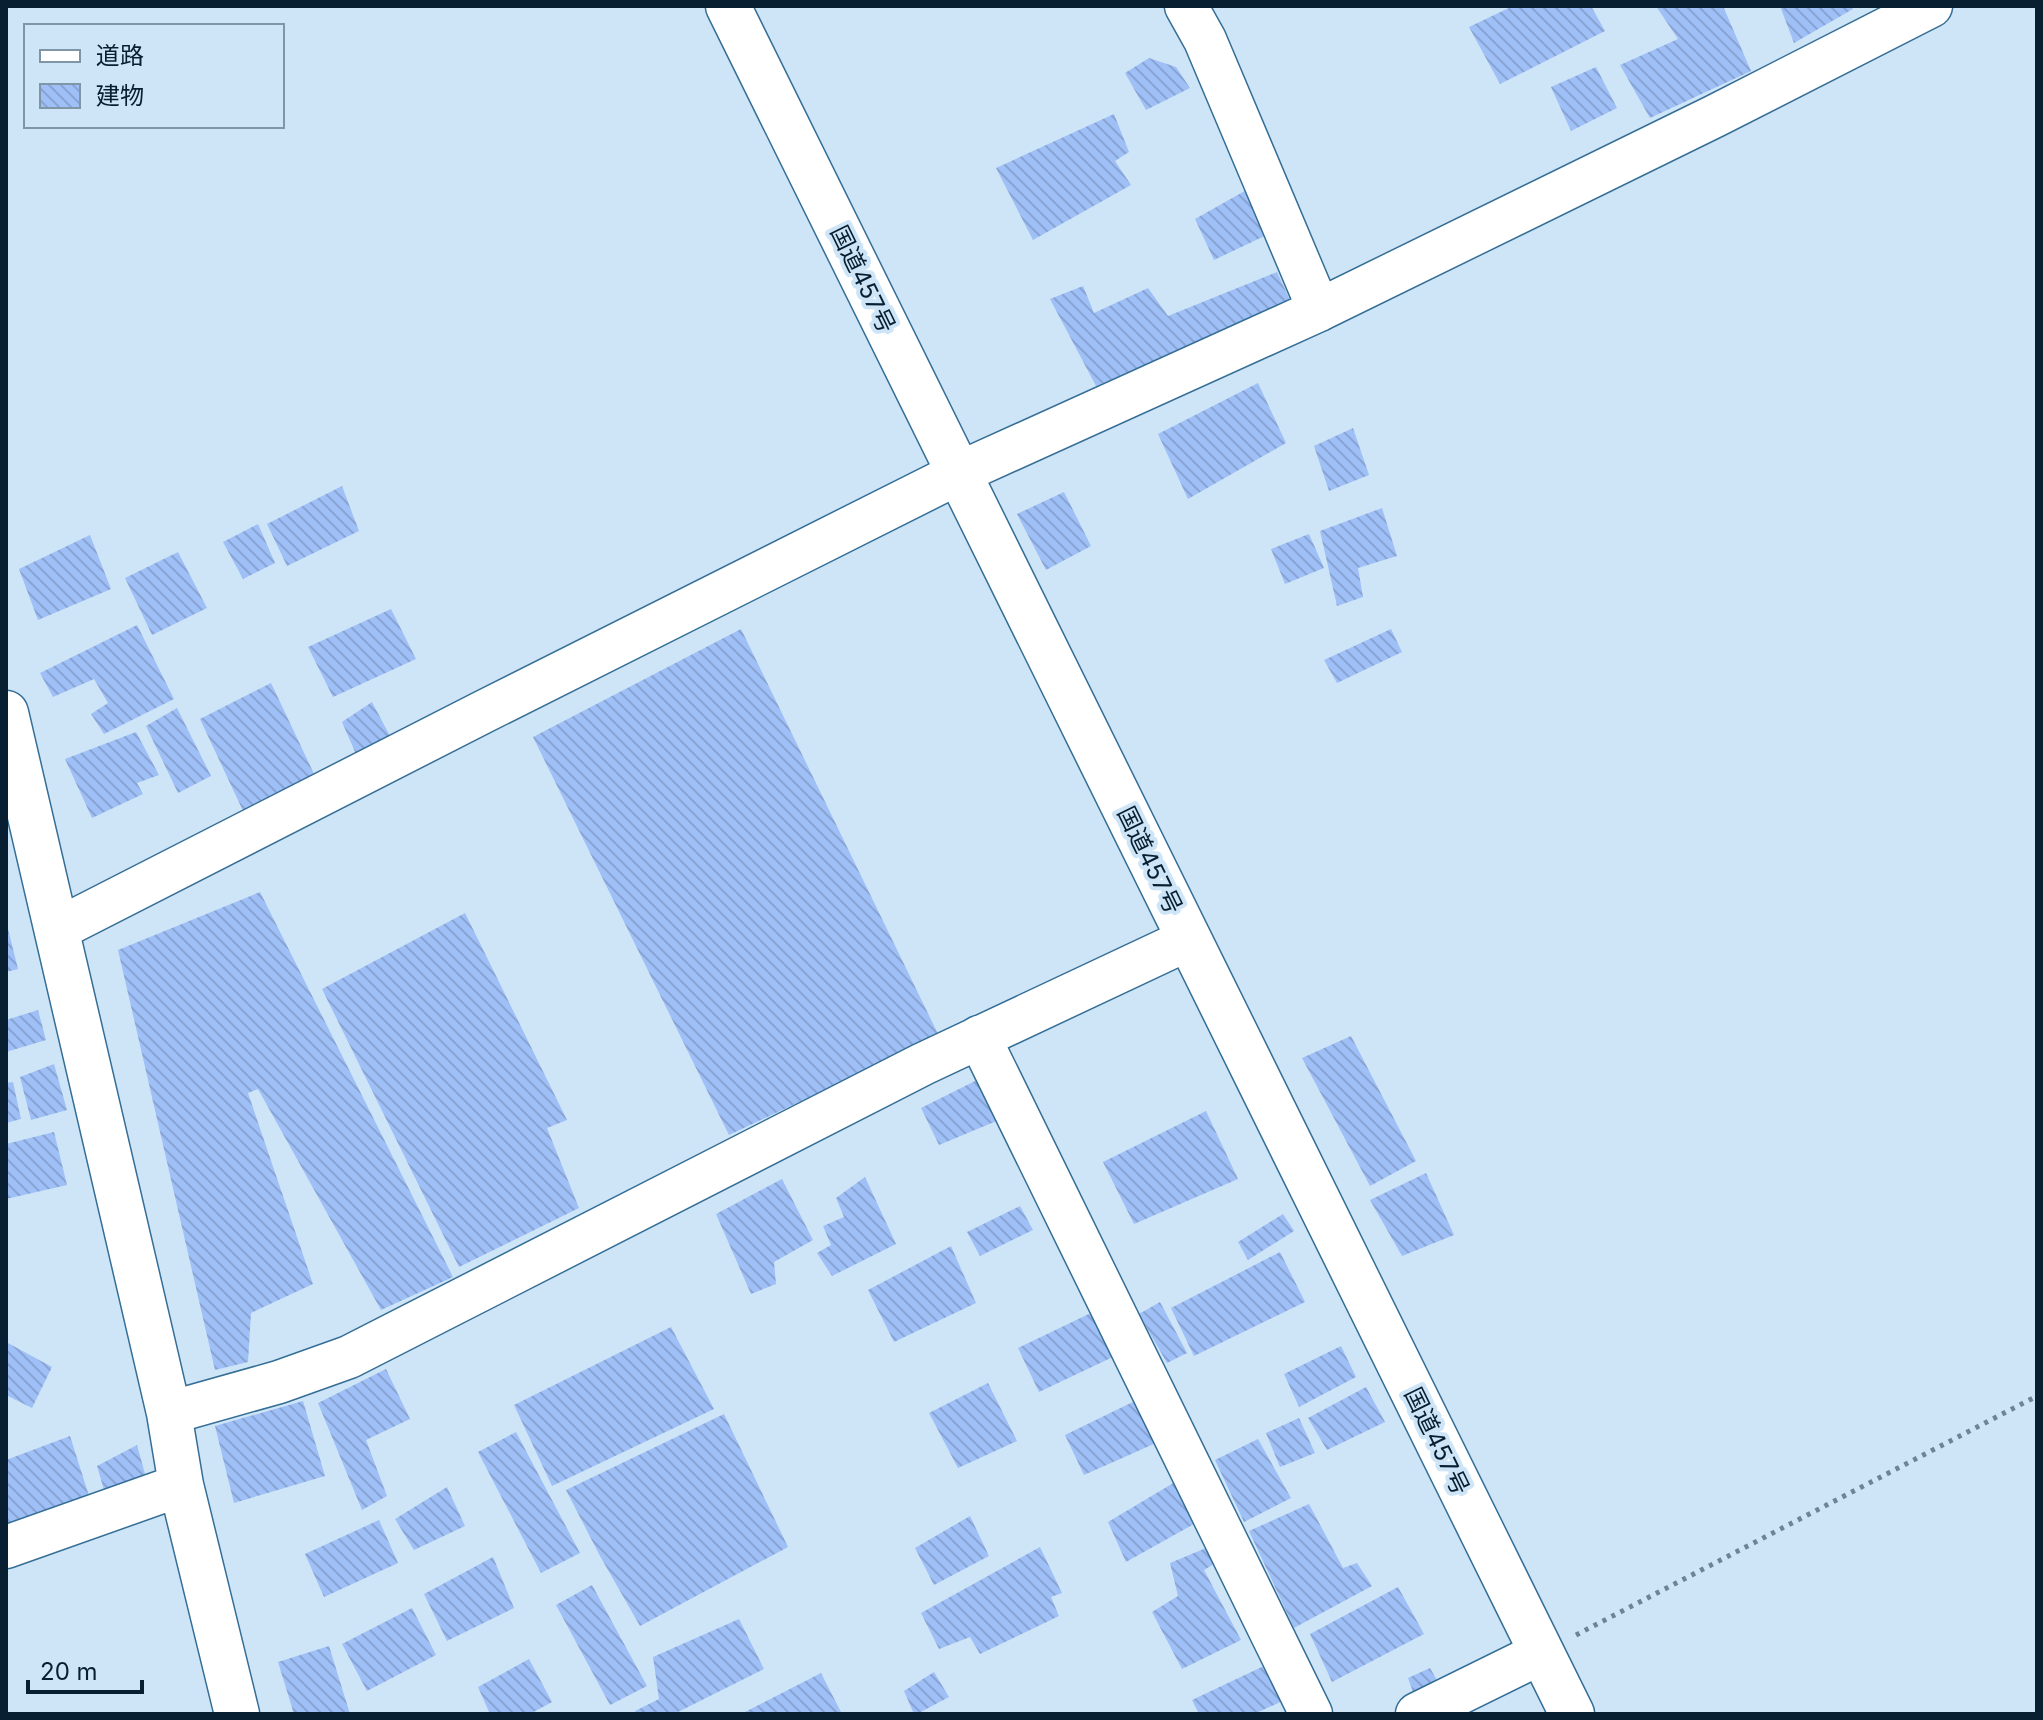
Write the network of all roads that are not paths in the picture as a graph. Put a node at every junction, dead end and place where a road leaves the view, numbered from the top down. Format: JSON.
{"nodes":[{"id":1,"x":728,"y":6,"type":"edge"},
{"id":2,"x":1186,"y":6,"type":"edge"},
{"id":3,"x":1931,"y":6,"type":"edge"},
{"id":4,"x":1319,"y":310,"type":"junction"},
{"id":5,"x":959,"y":473,"type":"junction"},
{"id":6,"x":6,"y":713,"type":"edge"},
{"id":7,"x":14,"y":780,"type":"edge"},
{"id":8,"x":56,"y":930,"type":"junction"},
{"id":9,"x":1189,"y":939,"type":"junction"},
{"id":10,"x":979,"y":1037,"type":"junction"},
{"id":11,"x":169,"y":1413,"type":"junction"},
{"id":12,"x":181,"y":1485,"type":"junction"},
{"id":13,"x":6,"y":1547,"type":"edge"},
{"id":14,"x":1541,"y":1653,"type":"junction"},
{"id":15,"x":237,"y":1714,"type":"edge"},
{"id":16,"x":1311,"y":1714,"type":"edge"},
{"id":17,"x":1417,"y":1714,"type":"edge"},
{"id":18,"x":1572,"y":1714,"type":"edge"}],
"edges":[{"from":1,"to":5,"type":"main road","name":"国道457号"},
{"from":2,"to":4,"type":"street"},
{"from":3,"to":4,"type":"street"},
{"from":4,"to":5,"type":"street"},
{"from":5,"to":8,"type":"street"},
{"from":5,"to":9,"type":"main road","name":"国道457号"},
{"from":6,"to":7,"type":"main road"},
{"from":7,"to":8,"type":"main road"},
{"from":8,"to":11,"type":"main road"},
{"from":9,"to":10,"type":"street"},
{"from":9,"to":14,"type":"main road","name":"国道457号"},
{"from":10,"to":11,"type":"street"},
{"from":10,"to":16,"type":"street"},
{"from":11,"to":12,"type":"main road"},
{"from":12,"to":13,"type":"street"},
{"from":12,"to":15,"type":"main road"},
{"from":14,"to":17,"type":"street"},
{"from":14,"to":18,"type":"main road","name":"国道457号"}]}
